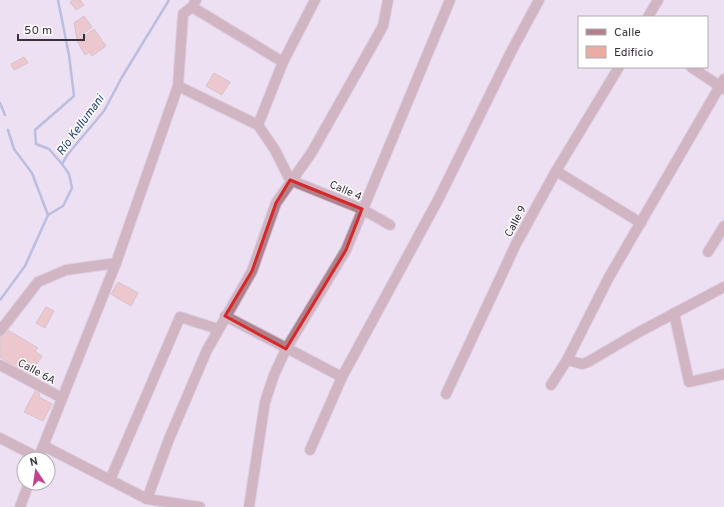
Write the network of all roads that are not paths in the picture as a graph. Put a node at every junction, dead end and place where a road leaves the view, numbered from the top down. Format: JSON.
{"nodes":[{"id":1,"x":315,"y":0,"type":"edge"},
{"id":2,"x":388,"y":0,"type":"edge"},
{"id":3,"x":450,"y":0,"type":"edge"},
{"id":4,"x":539,"y":0,"type":"edge"},
{"id":5,"x":658,"y":0,"type":"edge"},
{"id":6,"x":194,"y":4,"type":"edge"},
{"id":7,"x":649,"y":16,"type":"edge"},
{"id":8,"x":282,"y":62,"type":"junction"},
{"id":9,"x":618,"y":68,"type":"edge"},
{"id":10,"x":693,"y":68,"type":"edge"},
{"id":11,"x":723,"y":84,"type":"edge"},
{"id":12,"x":178,"y":86,"type":"junction"},
{"id":13,"x":258,"y":125,"type":"junction"},
{"id":14,"x":556,"y":171,"type":"junction"},
{"id":15,"x":290,"y":180,"type":"junction"},
{"id":16,"x":362,"y":209,"type":"junction"},
{"id":17,"x":641,"y":223,"type":"junction"},
{"id":18,"x":390,"y":225,"type":"dead end"},
{"id":19,"x":724,"y":226,"type":"edge"},
{"id":20,"x":708,"y":252,"type":"dead end"},
{"id":21,"x":116,"y":263,"type":"junction"},
{"id":22,"x":724,"y":286,"type":"edge"},
{"id":23,"x":674,"y":313,"type":"junction"},
{"id":24,"x":225,"y":316,"type":"junction"},
{"id":25,"x":218,"y":329,"type":"junction"},
{"id":26,"x":0,"y":331,"type":"edge"},
{"id":27,"x":286,"y":349,"type":"junction"},
{"id":28,"x":567,"y":360,"type":"junction"},
{"id":29,"x":0,"y":365,"type":"edge"},
{"id":30,"x":724,"y":374,"type":"edge"},
{"id":31,"x":342,"y":377,"type":"junction"},
{"id":32,"x":551,"y":385,"type":"dead end"},
{"id":33,"x":446,"y":394,"type":"dead end"},
{"id":34,"x":62,"y":398,"type":"junction"},
{"id":35,"x":0,"y":438,"type":"edge"},
{"id":36,"x":44,"y":446,"type":"junction"},
{"id":37,"x":310,"y":450,"type":"dead end"},
{"id":38,"x":24,"y":451,"type":"edge"},
{"id":39,"x":42,"y":451,"type":"edge"},
{"id":40,"x":110,"y":480,"type":"junction"},
{"id":41,"x":26,"y":491,"type":"edge"},
{"id":42,"x":147,"y":499,"type":"junction"},
{"id":43,"x":20,"y":507,"type":"edge"},
{"id":44,"x":200,"y":507,"type":"edge"},
{"id":45,"x":249,"y":507,"type":"edge"}],
"edges":[{"from":1,"to":8,"type":"street"},
{"from":2,"to":15,"type":"street"},
{"from":3,"to":16,"type":"street"},
{"from":4,"to":31,"type":"street"},
{"from":5,"to":7,"type":"street"},
{"from":6,"to":8,"type":"street"},
{"from":6,"to":12,"type":"street"},
{"from":8,"to":13,"type":"street"},
{"from":9,"to":14,"type":"street","name":"Calle 9"},
{"from":10,"to":11,"type":"street"},
{"from":11,"to":17,"type":"street"},
{"from":12,"to":13,"type":"street"},
{"from":12,"to":21,"type":"street"},
{"from":13,"to":15,"type":"street"},
{"from":14,"to":17,"type":"street"},
{"from":14,"to":33,"type":"street","name":"Calle 9"},
{"from":15,"to":16,"type":"street","name":"Calle 4"},
{"from":15,"to":24,"type":"street"},
{"from":16,"to":18,"type":"street","name":"Calle 4"},
{"from":16,"to":27,"type":"street"},
{"from":17,"to":28,"type":"street"},
{"from":19,"to":20,"type":"street"},
{"from":21,"to":26,"type":"street"},
{"from":21,"to":34,"type":"street"},
{"from":22,"to":23,"type":"street"},
{"from":23,"to":28,"type":"street"},
{"from":23,"to":30,"type":"street"},
{"from":24,"to":25,"type":"street"},
{"from":24,"to":27,"type":"street"},
{"from":25,"to":40,"type":"street"},
{"from":25,"to":42,"type":"street"},
{"from":27,"to":31,"type":"street"},
{"from":27,"to":45,"type":"street"},
{"from":28,"to":32,"type":"street"},
{"from":29,"to":34,"type":"street","name":"Calle 6A"},
{"from":31,"to":37,"type":"street"},
{"from":34,"to":36,"type":"street"},
{"from":35,"to":38,"type":"street"},
{"from":36,"to":39,"type":"street"},
{"from":36,"to":40,"type":"street"},
{"from":40,"to":42,"type":"street"},
{"from":41,"to":43,"type":"street"},
{"from":42,"to":44,"type":"street"}]}
